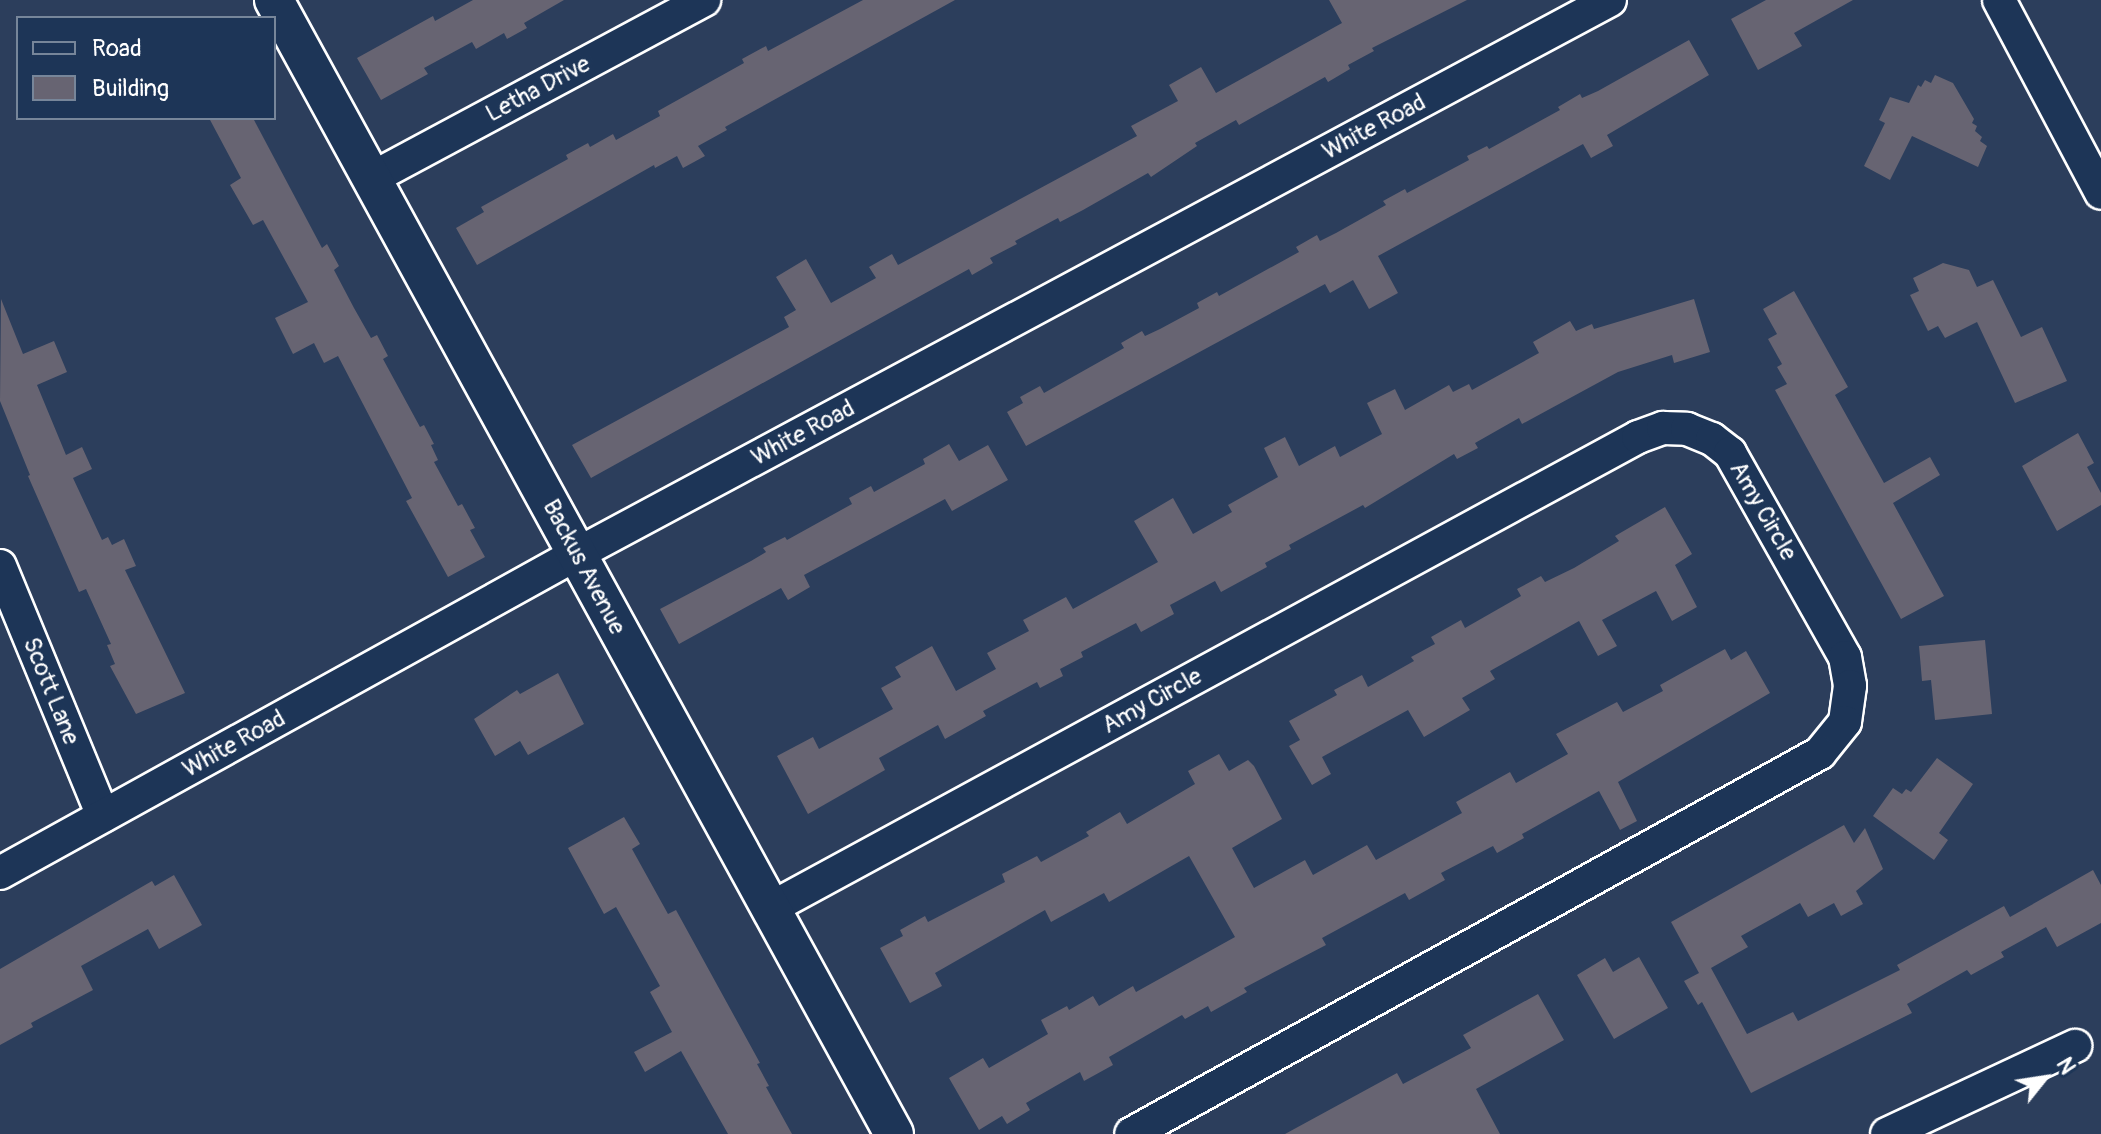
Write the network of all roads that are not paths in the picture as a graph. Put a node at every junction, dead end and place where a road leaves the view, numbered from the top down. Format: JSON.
{"nodes":[{"id":1,"x":274,"y":0,"type":"edge"},
{"id":2,"x":704,"y":0,"type":"edge"},
{"id":3,"x":1610,"y":0,"type":"edge"},
{"id":4,"x":1999,"y":0,"type":"edge"},
{"id":5,"x":372,"y":178,"type":"junction"},
{"id":6,"x":2100,"y":189,"type":"edge"},
{"id":7,"x":577,"y":554,"type":"junction"},
{"id":8,"x":0,"y":566,"type":"edge"},
{"id":9,"x":103,"y":816,"type":"junction"},
{"id":10,"x":0,"y":873,"type":"edge"},
{"id":11,"x":769,"y":909,"type":"junction"},
{"id":12,"x":2075,"y":1046,"type":"dead end"},
{"id":13,"x":894,"y":1134,"type":"edge"},
{"id":14,"x":1131,"y":1134,"type":"edge"},
{"id":15,"x":1887,"y":1134,"type":"edge"}],
"edges":[{"from":1,"to":5,"type":"street","name":"Backus Avenue"},
{"from":2,"to":5,"type":"street","name":"Letha Drive"},
{"from":3,"to":7,"type":"street","name":"White Road"},
{"from":4,"to":6,"type":"street"},
{"from":5,"to":7,"type":"street","name":"Backus Avenue"},
{"from":7,"to":9,"type":"street","name":"White Road"},
{"from":7,"to":11,"type":"street","name":"Backus Avenue"},
{"from":8,"to":9,"type":"street","name":"Scott Lane"},
{"from":9,"to":10,"type":"street","name":"White Road"},
{"from":11,"to":13,"type":"street","name":"Backus Avenue"},
{"from":11,"to":14,"type":"street","name":"Amy Circle"},
{"from":12,"to":15,"type":"street"}]}
